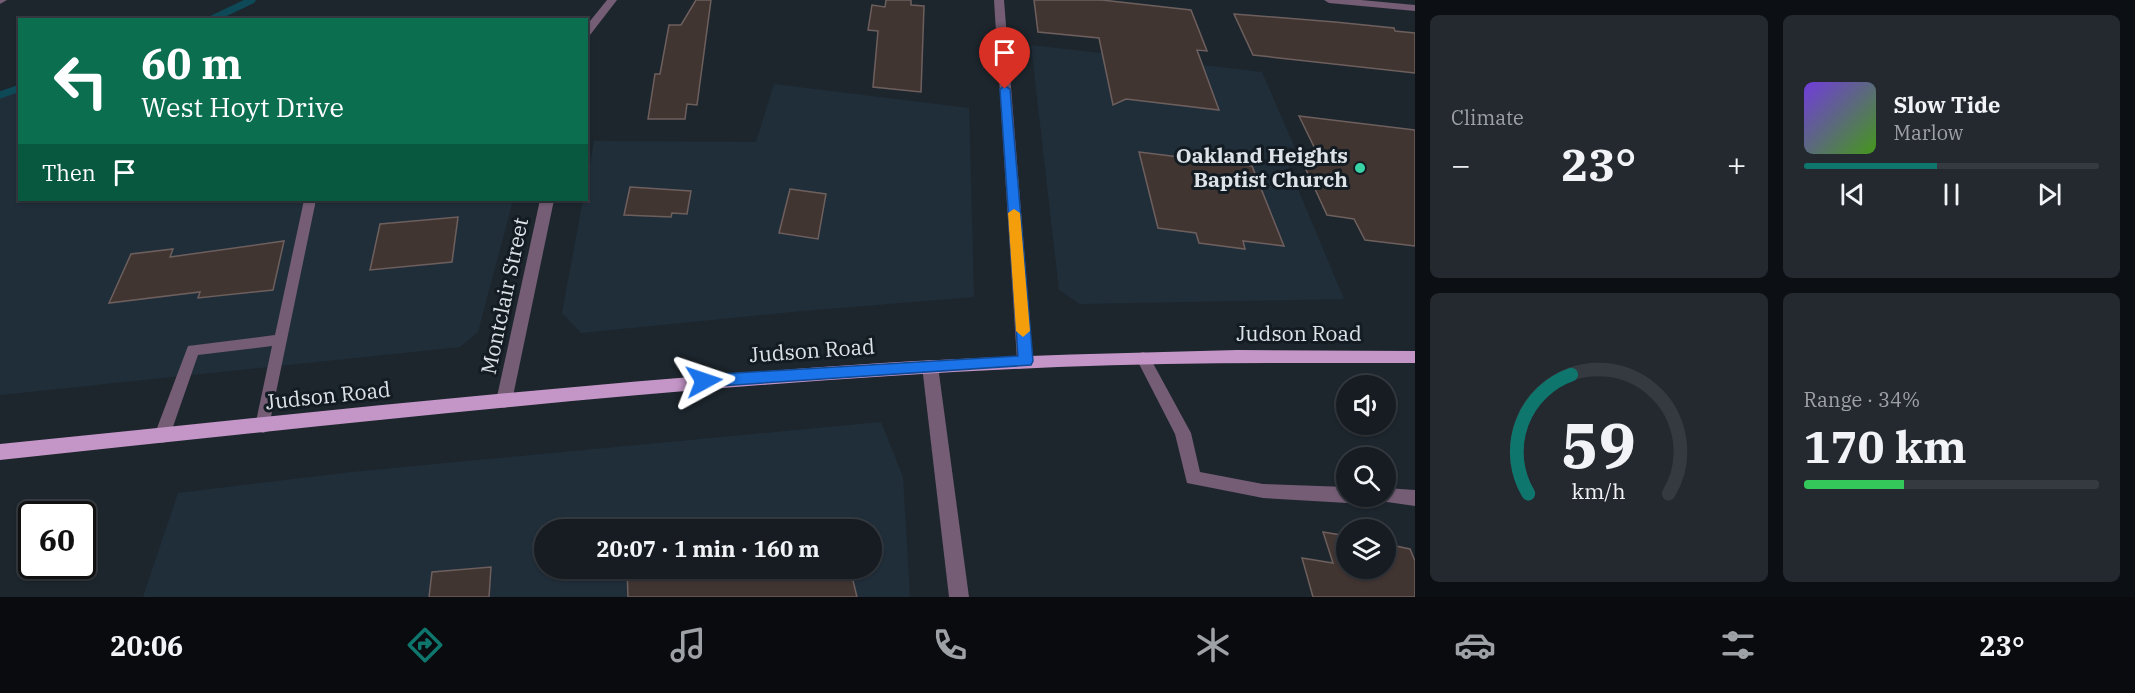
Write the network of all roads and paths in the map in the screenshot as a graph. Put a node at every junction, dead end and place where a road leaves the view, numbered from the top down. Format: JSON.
{"nodes":[{"id":1,"x":612,"y":0,"type":"edge"},
{"id":2,"x":999,"y":0,"type":"edge"},
{"id":3,"x":1329,"y":0,"type":"edge"},
{"id":4,"x":1415,"y":8,"type":"edge"},
{"id":5,"x":588,"y":30,"type":"edge"},
{"id":6,"x":310,"y":201,"type":"edge"},
{"id":7,"x":547,"y":201,"type":"edge"},
{"id":8,"x":281,"y":340,"type":"junction"},
{"id":9,"x":1415,"y":357,"type":"edge"},
{"id":10,"x":1143,"y":358,"type":"junction"},
{"id":11,"x":1025,"y":361,"type":"junction"},
{"id":12,"x":930,"y":366,"type":"junction"},
{"id":13,"x":504,"y":401,"type":"junction"},
{"id":14,"x":263,"y":426,"type":"junction"},
{"id":15,"x":162,"y":436,"type":"junction"},
{"id":16,"x":0,"y":452,"type":"edge"},
{"id":17,"x":1336,"y":494,"type":"edge"},
{"id":18,"x":1396,"y":497,"type":"edge"},
{"id":19,"x":1415,"y":498,"type":"edge"},
{"id":20,"x":959,"y":597,"type":"edge"}],
"edges":[{"from":1,"to":5,"type":"street"},
{"from":2,"to":11,"type":"street"},
{"from":3,"to":4,"type":"street"},
{"from":6,"to":8,"type":"lane"},
{"from":7,"to":13,"type":"street","name":"Montclair Street"},
{"from":8,"to":14,"type":"lane"},
{"from":8,"to":15,"type":"lane"},
{"from":9,"to":10,"type":"main road","name":"Judson Road"},
{"from":10,"to":11,"type":"main road","name":"Judson Road"},
{"from":10,"to":17,"type":"lane"},
{"from":11,"to":12,"type":"main road","name":"Judson Road"},
{"from":12,"to":13,"type":"main road","name":"Judson Road"},
{"from":12,"to":20,"type":"street"},
{"from":13,"to":14,"type":"main road","name":"Judson Road"},
{"from":14,"to":15,"type":"main road","name":"Judson Road"},
{"from":15,"to":16,"type":"main road","name":"Judson Road"},
{"from":18,"to":19,"type":"lane"}]}
